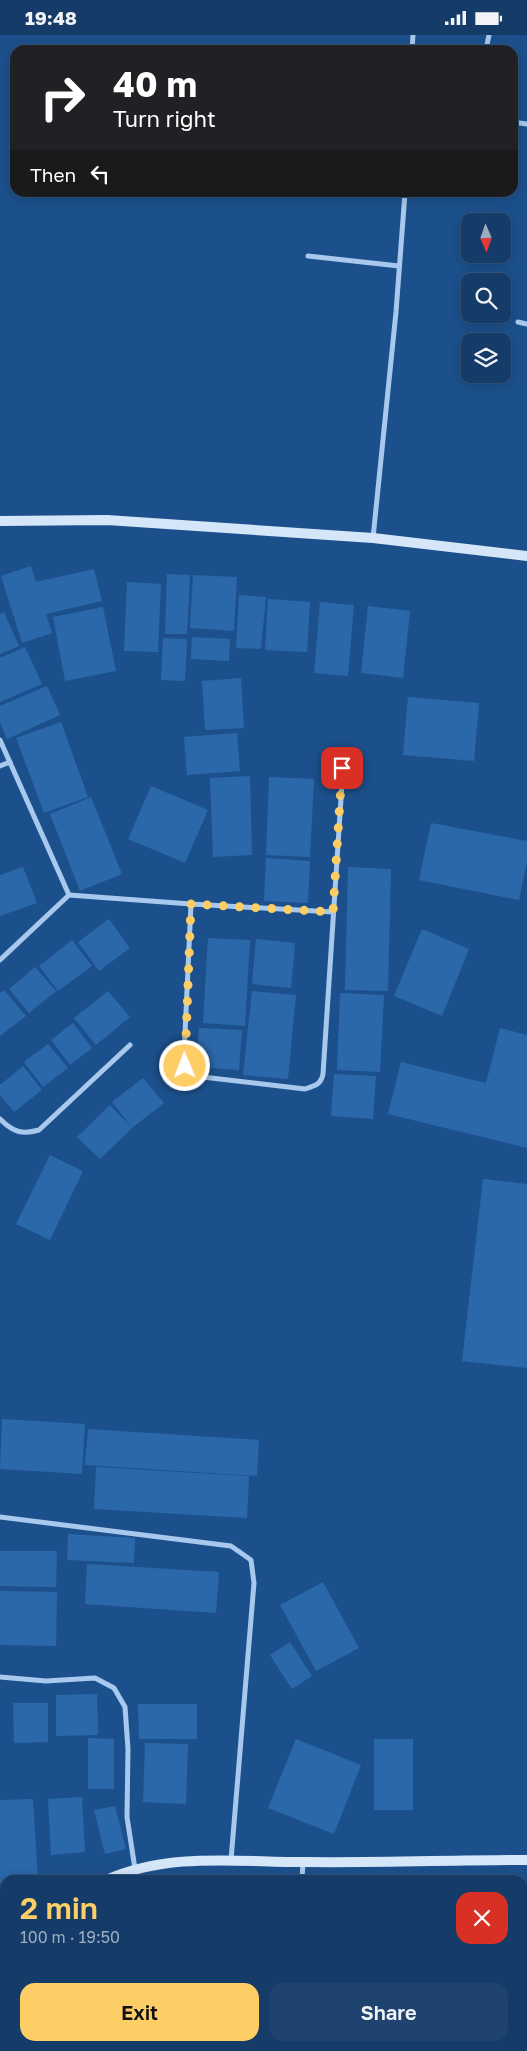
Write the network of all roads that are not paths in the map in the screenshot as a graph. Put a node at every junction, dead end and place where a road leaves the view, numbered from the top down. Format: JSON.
{"nodes":[{"id":1,"x":405,"y":197,"type":"edge"},
{"id":2,"x":308,"y":256,"type":"dead end"},
{"id":3,"x":400,"y":266,"type":"junction"},
{"id":4,"x":518,"y":322,"type":"dead end"},
{"id":5,"x":527,"y":324,"type":"edge"},
{"id":6,"x":0,"y":521,"type":"edge"},
{"id":7,"x":373,"y":537,"type":"junction"},
{"id":8,"x":527,"y":556,"type":"edge"},
{"id":9,"x":0,"y":740,"type":"edge"},
{"id":10,"x":10,"y":762,"type":"junction"},
{"id":11,"x":0,"y":766,"type":"edge"},
{"id":12,"x":342,"y":768,"type":"dead end"},
{"id":13,"x":68,"y":895,"type":"junction"},
{"id":14,"x":191,"y":904,"type":"junction"},
{"id":15,"x":333,"y":912,"type":"junction"},
{"id":16,"x":0,"y":960,"type":"edge"},
{"id":17,"x":130,"y":1045,"type":"dead end"},
{"id":18,"x":0,"y":1119,"type":"edge"},
{"id":19,"x":0,"y":1517,"type":"edge"},
{"id":20,"x":0,"y":1677,"type":"edge"},
{"id":21,"x":231,"y":1860,"type":"junction"},
{"id":22,"x":527,"y":1860,"type":"edge"},
{"id":23,"x":303,"y":1862,"type":"junction"},
{"id":24,"x":135,"y":1869,"type":"junction"},
{"id":25,"x":119,"y":1875,"type":"edge"},
{"id":26,"x":302,"y":1875,"type":"edge"}],
"edges":[{"from":1,"to":3,"type":"street"},
{"from":2,"to":3,"type":"street"},
{"from":3,"to":7,"type":"street"},
{"from":4,"to":5,"type":"street"},
{"from":6,"to":7,"type":"street"},
{"from":7,"to":8,"type":"street"},
{"from":9,"to":10,"type":"street"},
{"from":10,"to":11,"type":"street"},
{"from":10,"to":13,"type":"street"},
{"from":12,"to":15,"type":"street"},
{"from":13,"to":14,"type":"street"},
{"from":13,"to":16,"type":"street"},
{"from":14,"to":15,"type":"street"},
{"from":14,"to":15,"type":"street"},
{"from":17,"to":18,"type":"street"},
{"from":19,"to":21,"type":"street"},
{"from":20,"to":24,"type":"street"},
{"from":21,"to":23,"type":"street"},
{"from":21,"to":24,"type":"street"},
{"from":22,"to":23,"type":"street"},
{"from":23,"to":26,"type":"street"},
{"from":24,"to":25,"type":"street"}]}
